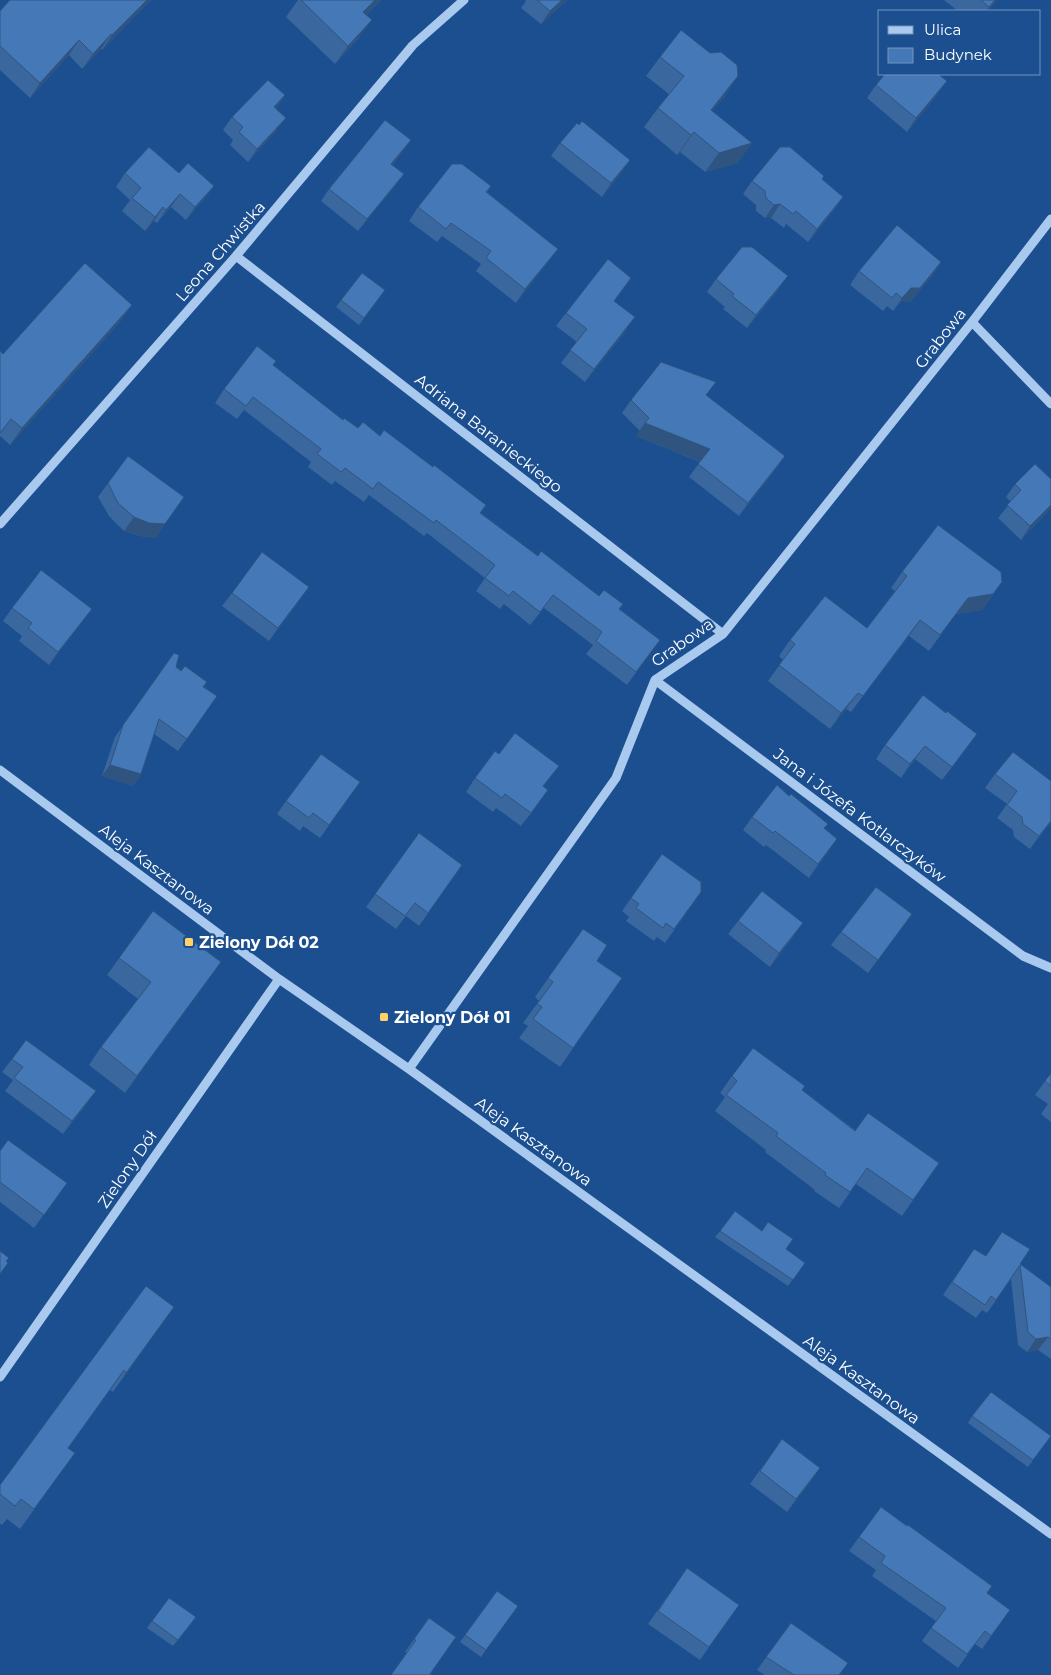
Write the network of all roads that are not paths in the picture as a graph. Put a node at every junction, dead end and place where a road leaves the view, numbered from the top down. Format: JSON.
{"nodes":[{"id":1,"x":464,"y":0,"type":"edge"},
{"id":2,"x":1051,"y":219,"type":"edge"},
{"id":3,"x":236,"y":256,"type":"junction"},
{"id":4,"x":972,"y":322,"type":"junction"},
{"id":5,"x":1051,"y":404,"type":"edge"},
{"id":6,"x":0,"y":524,"type":"edge"},
{"id":7,"x":723,"y":634,"type":"junction"},
{"id":8,"x":655,"y":680,"type":"junction"},
{"id":9,"x":0,"y":770,"type":"edge"},
{"id":10,"x":1051,"y":968,"type":"edge"},
{"id":11,"x":280,"y":979,"type":"junction"},
{"id":12,"x":409,"y":1069,"type":"junction"},
{"id":13,"x":0,"y":1377,"type":"edge"},
{"id":14,"x":1051,"y":1534,"type":"edge"}],
"edges":[{"from":1,"to":3,"type":"street","name":"Leona Chwistka"},
{"from":2,"to":4,"type":"street","name":"Grabowa"},
{"from":3,"to":6,"type":"street","name":"Leona Chwistka"},
{"from":3,"to":7,"type":"street","name":"Adriana Baranieckiego"},
{"from":4,"to":5,"type":"street"},
{"from":4,"to":7,"type":"street","name":"Grabowa"},
{"from":7,"to":8,"type":"street","name":"Grabowa"},
{"from":8,"to":10,"type":"street","name":"Jana i Józefa Kotlarczyków"},
{"from":8,"to":12,"type":"street","name":"Grabowa"},
{"from":9,"to":11,"type":"street","name":"Aleja Kasztanowa"},
{"from":11,"to":12,"type":"street","name":"Aleja Kasztanowa"},
{"from":11,"to":13,"type":"street","name":"Zielony Dół"},
{"from":12,"to":14,"type":"street","name":"Aleja Kasztanowa"}]}
